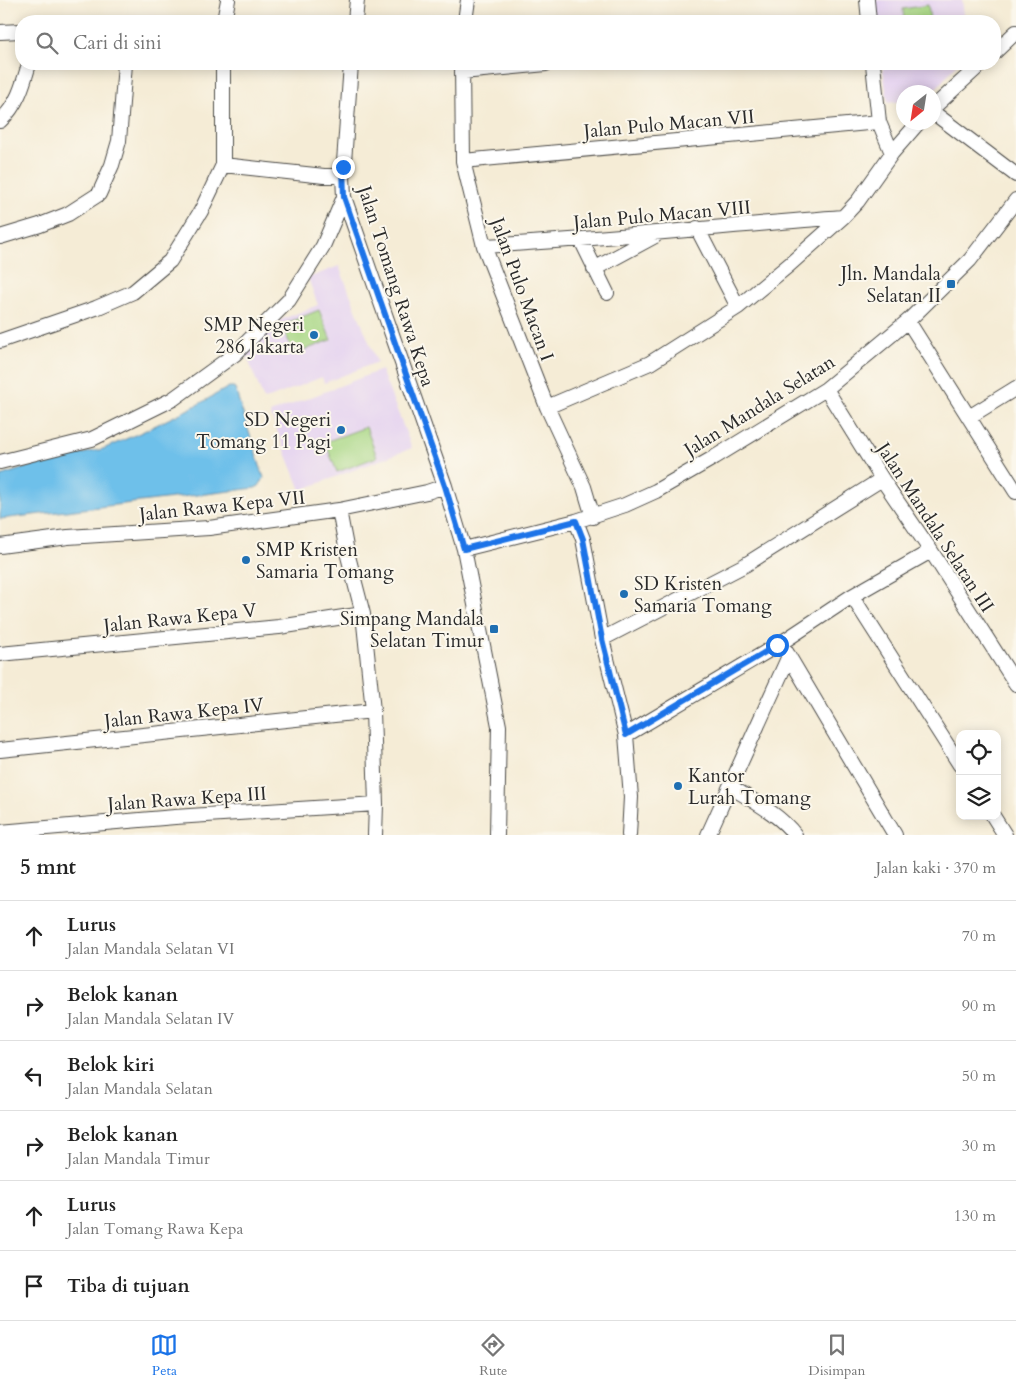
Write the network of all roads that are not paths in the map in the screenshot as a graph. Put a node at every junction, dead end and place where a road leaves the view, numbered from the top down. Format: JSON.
{"nodes":[{"id":1,"x":228,"y":0,"type":"edge"},
{"id":2,"x":357,"y":0,"type":"edge"},
{"id":3,"x":468,"y":0,"type":"edge"},
{"id":4,"x":867,"y":0,"type":"edge"},
{"id":5,"x":225,"y":15,"type":"edge"},
{"id":6,"x":356,"y":15,"type":"edge"},
{"id":7,"x":466,"y":15,"type":"edge"},
{"id":8,"x":868,"y":15,"type":"edge"},
{"id":9,"x":15,"y":31,"type":"edge"},
{"id":10,"x":0,"y":32,"type":"edge"},
{"id":11,"x":1016,"y":32,"type":"edge"},
{"id":12,"x":1001,"y":46,"type":"edge"},
{"id":13,"x":27,"y":70,"type":"edge"},
{"id":14,"x":125,"y":70,"type":"edge"},
{"id":15,"x":223,"y":70,"type":"edge"},
{"id":16,"x":351,"y":70,"type":"edge"},
{"id":17,"x":462,"y":70,"type":"edge"},
{"id":18,"x":874,"y":70,"type":"edge"},
{"id":19,"x":974,"y":70,"type":"edge"},
{"id":20,"x":941,"y":101,"type":"edge"},
{"id":21,"x":941,"y":118,"type":"edge"},
{"id":22,"x":0,"y":122,"type":"edge"},
{"id":23,"x":879,"y":122,"type":"junction"},
{"id":24,"x":912,"y":130,"type":"edge"},
{"id":25,"x":892,"y":153,"type":"junction"},
{"id":26,"x":463,"y":161,"type":"junction"},
{"id":27,"x":223,"y":165,"type":"junction"},
{"id":28,"x":1016,"y":175,"type":"edge"},
{"id":29,"x":342,"y":176,"type":"junction"},
{"id":30,"x":344,"y":197,"type":"junction"},
{"id":31,"x":1016,"y":201,"type":"edge"},
{"id":32,"x":843,"y":218,"type":"junction"},
{"id":33,"x":697,"y":228,"type":"junction"},
{"id":34,"x":662,"y":232,"type":"junction"},
{"id":35,"x":0,"y":236,"type":"edge"},
{"id":36,"x":581,"y":240,"type":"junction"},
{"id":37,"x":484,"y":246,"type":"junction"},
{"id":38,"x":594,"y":269,"type":"junction"},
{"id":39,"x":607,"y":292,"type":"dead end"},
{"id":40,"x":738,"y":307,"type":"junction"},
{"id":41,"x":908,"y":321,"type":"junction"},
{"id":42,"x":0,"y":341,"type":"edge"},
{"id":43,"x":1016,"y":388,"type":"edge"},
{"id":44,"x":826,"y":389,"type":"junction"},
{"id":45,"x":547,"y":408,"type":"junction"},
{"id":46,"x":969,"y":417,"type":"junction"},
{"id":47,"x":0,"y":462,"type":"edge"},
{"id":48,"x":882,"y":480,"type":"junction"},
{"id":49,"x":445,"y":486,"type":"junction"},
{"id":50,"x":1016,"y":492,"type":"edge"},
{"id":51,"x":339,"y":510,"type":"junction"},
{"id":52,"x":593,"y":517,"type":"junction"},
{"id":53,"x":576,"y":521,"type":"junction"},
{"id":54,"x":0,"y":546,"type":"edge"},
{"id":55,"x":464,"y":549,"type":"junction"},
{"id":56,"x":931,"y":551,"type":"junction"},
{"id":57,"x":852,"y":596,"type":"junction"},
{"id":58,"x":363,"y":614,"type":"junction"},
{"id":59,"x":602,"y":639,"type":"junction"},
{"id":60,"x":781,"y":643,"type":"junction"},
{"id":61,"x":0,"y":654,"type":"edge"},
{"id":62,"x":789,"y":656,"type":"junction"},
{"id":63,"x":1016,"y":684,"type":"edge"},
{"id":64,"x":373,"y":711,"type":"junction"},
{"id":65,"x":626,"y":735,"type":"junction"},
{"id":66,"x":0,"y":750,"type":"edge"},
{"id":67,"x":956,"y":758,"type":"edge"},
{"id":68,"x":731,"y":787,"type":"junction"},
{"id":69,"x":376,"y":804,"type":"junction"},
{"id":70,"x":996,"y":820,"type":"edge"},
{"id":71,"x":0,"y":832,"type":"edge"},
{"id":72,"x":375,"y":835,"type":"edge"},
{"id":73,"x":497,"y":835,"type":"edge"},
{"id":74,"x":629,"y":835,"type":"edge"},
{"id":75,"x":708,"y":835,"type":"edge"},
{"id":76,"x":795,"y":835,"type":"edge"},
{"id":77,"x":895,"y":835,"type":"edge"},
{"id":78,"x":1005,"y":835,"type":"edge"}],
"edges":[{"from":1,"to":5,"type":"street"},
{"from":2,"to":6,"type":"street"},
{"from":3,"to":7,"type":"street"},
{"from":4,"to":8,"type":"street"},
{"from":9,"to":10,"type":"street"},
{"from":11,"to":12,"type":"street"},
{"from":13,"to":22,"type":"street"},
{"from":14,"to":35,"type":"street"},
{"from":15,"to":27,"type":"street"},
{"from":16,"to":29,"type":"street","name":"Jalan Tomang Rawa Kepa"},
{"from":17,"to":26,"type":"street","name":"Jalan Pulo Macan I"},
{"from":18,"to":23,"type":"street"},
{"from":19,"to":20,"type":"street"},
{"from":21,"to":28,"type":"street"},
{"from":23,"to":25,"type":"street"},
{"from":23,"to":26,"type":"street","name":"Jalan Pulo Macan VII"},
{"from":24,"to":25,"type":"street"},
{"from":25,"to":32,"type":"street"},
{"from":26,"to":37,"type":"street","name":"Jalan Pulo Macan I"},
{"from":27,"to":29,"type":"street"},
{"from":27,"to":42,"type":"street"},
{"from":29,"to":30,"type":"street","name":"Jalan Tomang Rawa Kepa"},
{"from":30,"to":47,"type":"street"},
{"from":30,"to":49,"type":"street","name":"Jalan Tomang Rawa Kepa"},
{"from":31,"to":41,"type":"street","name":"Jalan Mandala Selatan"},
{"from":32,"to":33,"type":"street","name":"Jalan Pulo Macan VIII"},
{"from":32,"to":40,"type":"street"},
{"from":33,"to":34,"type":"street","name":"Jalan Pulo Macan VIII"},
{"from":33,"to":40,"type":"street"},
{"from":34,"to":36,"type":"street","name":"Jalan Pulo Macan VIII"},
{"from":34,"to":38,"type":"street"},
{"from":36,"to":37,"type":"street","name":"Jalan Pulo Macan VIII"},
{"from":36,"to":38,"type":"street"},
{"from":37,"to":45,"type":"street","name":"Jalan Pulo Macan I"},
{"from":38,"to":39,"type":"street"},
{"from":40,"to":45,"type":"street"},
{"from":41,"to":44,"type":"street","name":"Jalan Mandala Selatan"},
{"from":41,"to":46,"type":"street"},
{"from":43,"to":46,"type":"street"},
{"from":44,"to":48,"type":"street","name":"Jalan Mandala Selatan III"},
{"from":44,"to":52,"type":"street","name":"Jalan Mandala Selatan"},
{"from":45,"to":52,"type":"street","name":"Jalan Pulo Macan I"},
{"from":46,"to":50,"type":"street"},
{"from":48,"to":56,"type":"street","name":"Jalan Mandala Selatan III"},
{"from":48,"to":59,"type":"street"},
{"from":49,"to":51,"type":"street","name":"Jalan Rawa Kepa VII"},
{"from":49,"to":55,"type":"street","name":"Jalan Tomang Rawa Kepa"},
{"from":51,"to":54,"type":"street","name":"Jalan Rawa Kepa VII"},
{"from":51,"to":58,"type":"street"},
{"from":52,"to":53,"type":"street","name":"Jalan Mandala Selatan"},
{"from":53,"to":55,"type":"street","name":"Jalan Mandala Selatan"},
{"from":53,"to":59,"type":"street"},
{"from":55,"to":73,"type":"street","name":"Jalan Tomang Rawa Kepa"},
{"from":56,"to":57,"type":"street"},
{"from":56,"to":63,"type":"street","name":"Jalan Mandala Selatan III"},
{"from":57,"to":60,"type":"street"},
{"from":57,"to":67,"type":"street"},
{"from":58,"to":61,"type":"street","name":"Jalan Rawa Kepa V"},
{"from":58,"to":64,"type":"street"},
{"from":59,"to":65,"type":"street"},
{"from":60,"to":62,"type":"street"},
{"from":60,"to":65,"type":"street"},
{"from":62,"to":68,"type":"street"},
{"from":62,"to":77,"type":"street"},
{"from":64,"to":66,"type":"street","name":"Jalan Rawa Kepa IV"},
{"from":64,"to":69,"type":"street"},
{"from":65,"to":74,"type":"street"},
{"from":68,"to":75,"type":"street"},
{"from":68,"to":76,"type":"street"},
{"from":69,"to":71,"type":"street","name":"Jalan Rawa Kepa III"},
{"from":69,"to":72,"type":"street"},
{"from":70,"to":78,"type":"street"}]}
